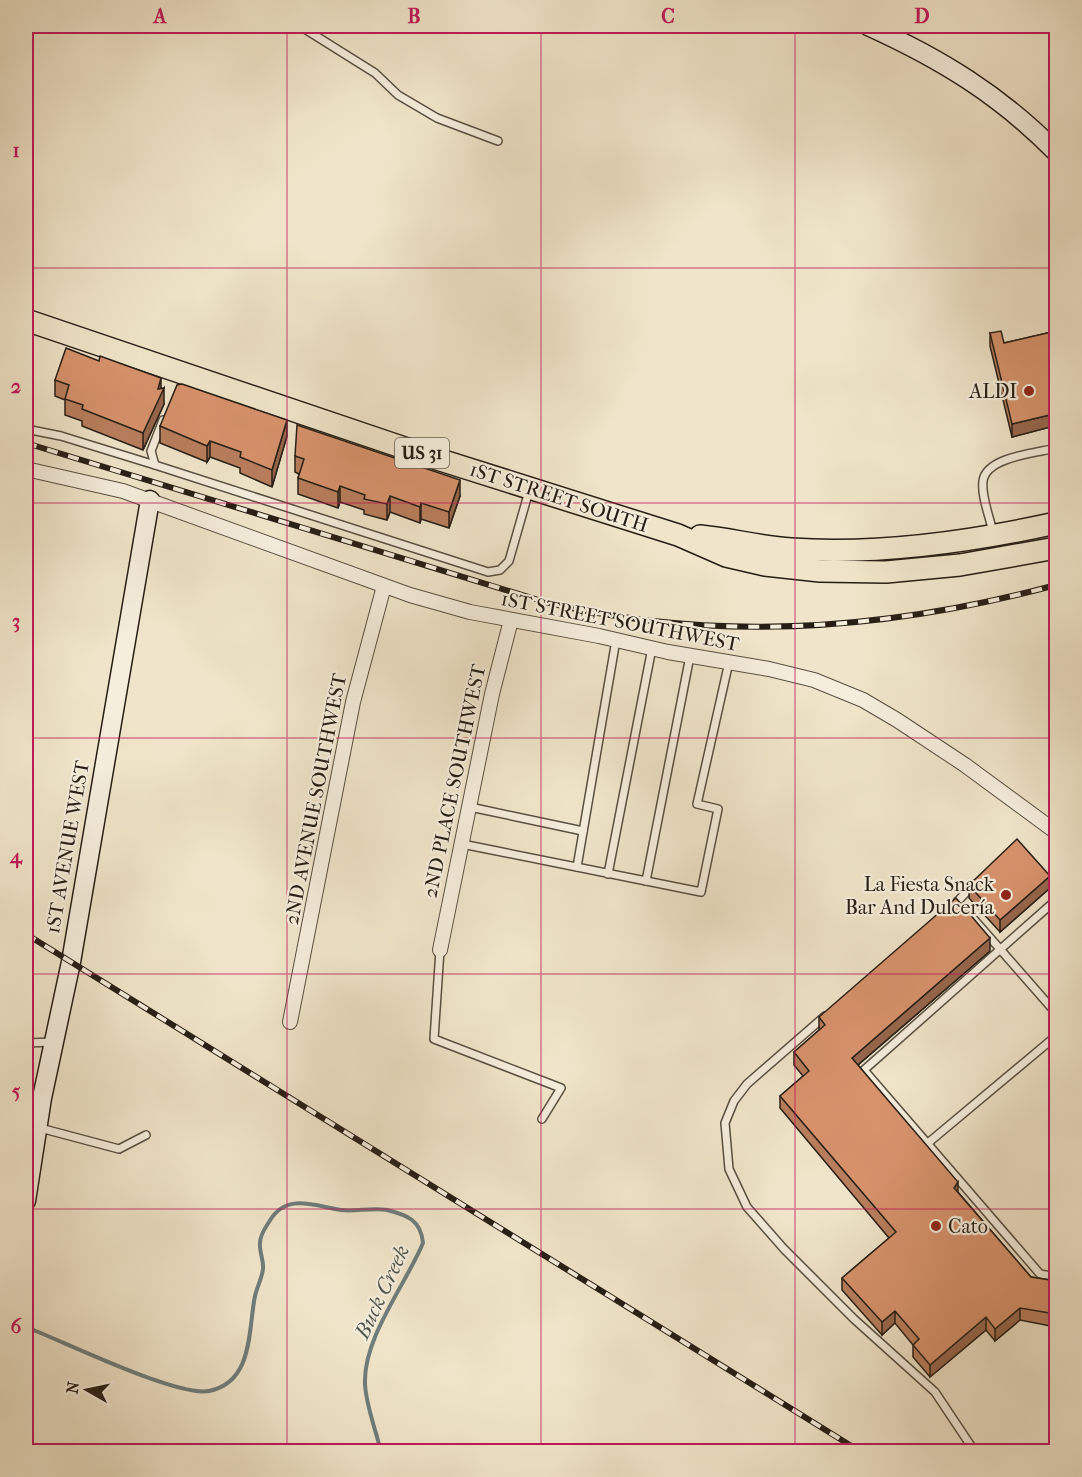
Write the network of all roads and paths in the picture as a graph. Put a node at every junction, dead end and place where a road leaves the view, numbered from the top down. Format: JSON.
{"nodes":[{"id":1,"x":300,"y":26,"type":"edge"},
{"id":2,"x":868,"y":26,"type":"edge"},
{"id":3,"x":498,"y":141,"type":"dead end"},
{"id":4,"x":1056,"y":152,"type":"edge"},
{"id":5,"x":26,"y":320,"type":"edge"},
{"id":6,"x":166,"y":411,"type":"edge"},
{"id":7,"x":26,"y":429,"type":"edge"},
{"id":8,"x":1056,"y":448,"type":"edge"},
{"id":9,"x":155,"y":465,"type":"junction"},
{"id":10,"x":26,"y":469,"type":"edge"},
{"id":11,"x":530,"y":488,"type":"junction"},
{"id":12,"x":150,"y":500,"type":"junction"},
{"id":13,"x":1056,"y":523,"type":"edge"},
{"id":14,"x":994,"y":535,"type":"junction"},
{"id":15,"x":1056,"y":548,"type":"edge"},
{"id":16,"x":794,"y":559,"type":"junction"},
{"id":17,"x":384,"y":586,"type":"junction"},
{"id":18,"x":511,"y":620,"type":"junction"},
{"id":19,"x":616,"y":640,"type":"junction"},
{"id":20,"x":652,"y":648,"type":"junction"},
{"id":21,"x":690,"y":656,"type":"junction"},
{"id":22,"x":729,"y":662,"type":"junction"},
{"id":23,"x":470,"y":807,"type":"junction"},
{"id":24,"x":583,"y":831,"type":"junction"},
{"id":25,"x":1056,"y":832,"type":"edge"},
{"id":26,"x":462,"y":844,"type":"junction"},
{"id":27,"x":577,"y":867,"type":"junction"},
{"id":28,"x":608,"y":874,"type":"junction"},
{"id":29,"x":984,"y":874,"type":"edge"},
{"id":30,"x":646,"y":881,"type":"junction"},
{"id":31,"x":1056,"y":900,"type":"edge"},
{"id":32,"x":957,"y":902,"type":"junction"},
{"id":33,"x":948,"y":909,"type":"edge"},
{"id":34,"x":1001,"y":948,"type":"junction"},
{"id":35,"x":440,"y":950,"type":"joint"},
{"id":36,"x":831,"y":1011,"type":"edge"},
{"id":37,"x":1056,"y":1013,"type":"edge"},
{"id":38,"x":290,"y":1022,"type":"dead end"},
{"id":39,"x":1056,"y":1036,"type":"edge"},
{"id":40,"x":53,"y":1042,"type":"junction"},
{"id":41,"x":26,"y":1043,"type":"edge"},
{"id":42,"x":542,"y":1119,"type":"dead end"},
{"id":43,"x":37,"y":1127,"type":"junction"},
{"id":44,"x":146,"y":1135,"type":"dead end"},
{"id":45,"x":927,"y":1143,"type":"junction"},
{"id":46,"x":28,"y":1161,"type":"edge"},
{"id":47,"x":26,"y":1201,"type":"edge"},
{"id":48,"x":1056,"y":1277,"type":"edge"},
{"id":49,"x":975,"y":1452,"type":"edge"}],
"edges":[{"from":1,"to":3,"type":"lane"},
{"from":2,"to":4,"type":"street"},
{"from":5,"to":11,"type":"main road","name":"1ST STREET SOUTH","number":"US 31"},
{"from":6,"to":9,"type":"lane"},
{"from":7,"to":9,"type":"lane"},
{"from":8,"to":14,"type":"lane"},
{"from":9,"to":11,"type":"lane"},
{"from":10,"to":12,"type":"street","name":"1ST STREET SOUTHWEST"},
{"from":11,"to":16,"type":"main road","name":"1ST STREET SOUTH","number":"US 31"},
{"from":12,"to":17,"type":"street","name":"1ST STREET SOUTHWEST"},
{"from":12,"to":40,"type":"street","name":"1ST AVENUE WEST"},
{"from":13,"to":14,"type":"main road","name":"1ST STREET SOUTH","number":"US 31"},
{"from":14,"to":16,"type":"main road","name":"1ST STREET SOUTH","number":"US 31"},
{"from":15,"to":16,"type":"main road","name":"1ST STREET SOUTH","number":"US 31"},
{"from":17,"to":18,"type":"street","name":"1ST STREET SOUTHWEST"},
{"from":17,"to":38,"type":"street","name":"2ND AVENUE SOUTHWEST"},
{"from":18,"to":19,"type":"street","name":"1ST STREET SOUTHWEST"},
{"from":18,"to":23,"type":"street","name":"2ND PLACE SOUTHWEST"},
{"from":19,"to":20,"type":"street","name":"1ST STREET SOUTHWEST"},
{"from":19,"to":24,"type":"lane"},
{"from":20,"to":21,"type":"street","name":"1ST STREET SOUTHWEST"},
{"from":20,"to":28,"type":"lane"},
{"from":21,"to":22,"type":"street","name":"1ST STREET SOUTHWEST"},
{"from":21,"to":30,"type":"lane"},
{"from":22,"to":25,"type":"street","name":"1ST STREET SOUTHWEST"},
{"from":22,"to":30,"type":"lane"},
{"from":23,"to":24,"type":"lane"},
{"from":23,"to":26,"type":"street","name":"2ND PLACE SOUTHWEST"},
{"from":24,"to":27,"type":"lane"},
{"from":26,"to":27,"type":"lane"},
{"from":26,"to":35,"type":"street","name":"2ND PLACE SOUTHWEST"},
{"from":27,"to":28,"type":"lane"},
{"from":28,"to":30,"type":"lane"},
{"from":29,"to":32,"type":"lane"},
{"from":31,"to":34,"type":"lane"},
{"from":32,"to":33,"type":"lane"},
{"from":32,"to":34,"type":"lane"},
{"from":34,"to":37,"type":"lane"},
{"from":34,"to":45,"type":"lane"},
{"from":35,"to":42,"type":"lane"},
{"from":36,"to":49,"type":"lane"},
{"from":39,"to":45,"type":"lane"},
{"from":40,"to":41,"type":"lane"},
{"from":40,"to":43,"type":"street","name":"1ST AVENUE WEST"},
{"from":43,"to":44,"type":"lane"},
{"from":43,"to":46,"type":"street","name":"1ST AVENUE WEST"},
{"from":45,"to":48,"type":"lane"},
{"from":46,"to":47,"type":"street","name":"1ST AVENUE WEST"}]}
